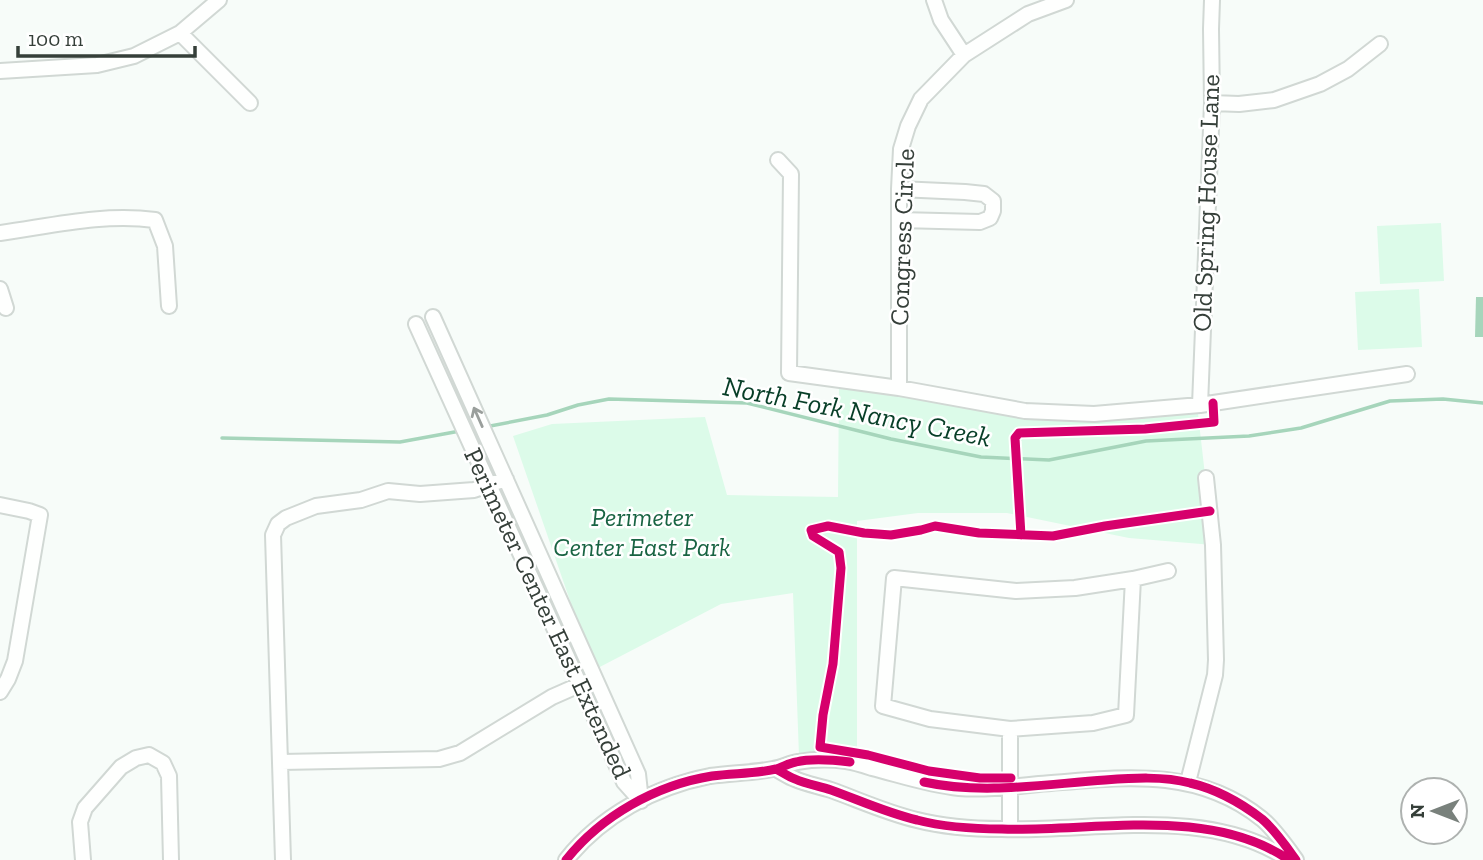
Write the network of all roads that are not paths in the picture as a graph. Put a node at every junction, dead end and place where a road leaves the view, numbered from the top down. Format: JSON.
{"nodes":[{"id":1,"x":219,"y":0,"type":"edge"},
{"id":2,"x":934,"y":0,"type":"edge"},
{"id":3,"x":1066,"y":0,"type":"edge"},
{"id":4,"x":1212,"y":0,"type":"edge"},
{"id":5,"x":180,"y":33,"type":"junction"},
{"id":6,"x":1380,"y":44,"type":"dead end"},
{"id":7,"x":964,"y":55,"type":"junction"},
{"id":8,"x":0,"y":71,"type":"edge"},
{"id":9,"x":250,"y":103,"type":"dead end"},
{"id":10,"x":1212,"y":103,"type":"junction"},
{"id":11,"x":778,"y":160,"type":"dead end"},
{"id":12,"x":899,"y":189,"type":"junction"},
{"id":13,"x":899,"y":220,"type":"junction"},
{"id":14,"x":0,"y":233,"type":"edge"},
{"id":15,"x":0,"y":289,"type":"edge"},
{"id":16,"x":169,"y":306,"type":"dead end"},
{"id":17,"x":6,"y":308,"type":"dead end"},
{"id":18,"x":433,"y":317,"type":"dead end"},
{"id":19,"x":415,"y":324,"type":"dead end"},
{"id":20,"x":1407,"y":374,"type":"dead end"},
{"id":21,"x":899,"y":388,"type":"junction"},
{"id":22,"x":1200,"y":405,"type":"junction"},
{"id":23,"x":1206,"y":478,"type":"dead end"},
{"id":24,"x":506,"y":479,"type":"junction"},
{"id":25,"x":489,"y":486,"type":"junction"},
{"id":26,"x":0,"y":505,"type":"edge"},
{"id":27,"x":1168,"y":571,"type":"dead end"},
{"id":28,"x":1133,"y":579,"type":"junction"},
{"id":29,"x":594,"y":678,"type":"junction"},
{"id":30,"x":580,"y":684,"type":"junction"},
{"id":31,"x":0,"y":692,"type":"edge"},
{"id":32,"x":1010,"y":729,"type":"junction"},
{"id":33,"x":281,"y":762,"type":"junction"},
{"id":34,"x":776,"y":769,"type":"junction"},
{"id":35,"x":1188,"y":782,"type":"junction"},
{"id":36,"x":1010,"y":788,"type":"junction"},
{"id":37,"x":641,"y":801,"type":"junction"},
{"id":38,"x":1010,"y":829,"type":"junction"},
{"id":39,"x":83,"y":860,"type":"edge"},
{"id":40,"x":171,"y":860,"type":"edge"},
{"id":41,"x":284,"y":860,"type":"edge"},
{"id":42,"x":566,"y":860,"type":"edge"},
{"id":43,"x":1289,"y":860,"type":"edge"},
{"id":44,"x":1296,"y":860,"type":"edge"}],
"edges":[{"from":1,"to":5,"type":"street"},
{"from":2,"to":7,"type":"street"},
{"from":3,"to":7,"type":"street","name":"Congress Circle"},
{"from":4,"to":10,"type":"street","name":"Old Spring House Lane"},
{"from":5,"to":8,"type":"street"},
{"from":5,"to":9,"type":"street"},
{"from":6,"to":10,"type":"street"},
{"from":7,"to":12,"type":"street","name":"Congress Circle"},
{"from":10,"to":22,"type":"street","name":"Old Spring House Lane"},
{"from":11,"to":21,"type":"street"},
{"from":12,"to":13,"type":"street","name":"Congress Circle"},
{"from":12,"to":13,"type":"street"},
{"from":13,"to":21,"type":"street","name":"Congress Circle"},
{"from":14,"to":16,"type":"street"},
{"from":15,"to":17,"type":"street"},
{"from":24,"to":18,"type":"street","name":"Perimeter Center East Extended","one_way":true},
{"from":19,"to":25,"type":"street","name":"Perimeter Center East Extended"},
{"from":20,"to":22,"type":"street"},
{"from":21,"to":22,"type":"street"},
{"from":23,"to":35,"type":"street"},
{"from":24,"to":25,"type":"street"},
{"from":24,"to":29,"type":"street","name":"Perimeter Center East Extended"},
{"from":25,"to":30,"type":"street","name":"Perimeter Center East Extended"},
{"from":25,"to":33,"type":"street"},
{"from":26,"to":31,"type":"street"},
{"from":27,"to":28,"type":"street"},
{"from":28,"to":32,"type":"street"},
{"from":28,"to":32,"type":"street"},
{"from":29,"to":30,"type":"street"},
{"from":29,"to":37,"type":"street","name":"Perimeter Center East Extended"},
{"from":30,"to":33,"type":"street"},
{"from":30,"to":37,"type":"street","name":"Perimeter Center East Extended"},
{"from":32,"to":36,"type":"street"},
{"from":33,"to":41,"type":"street"},
{"from":34,"to":36,"type":"street"},
{"from":34,"to":37,"type":"street"},
{"from":34,"to":38,"type":"street"},
{"from":35,"to":36,"type":"street"},
{"from":35,"to":44,"type":"street"},
{"from":36,"to":38,"type":"street"},
{"from":37,"to":42,"type":"street"},
{"from":38,"to":43,"type":"street"},
{"from":39,"to":40,"type":"street"}]}
